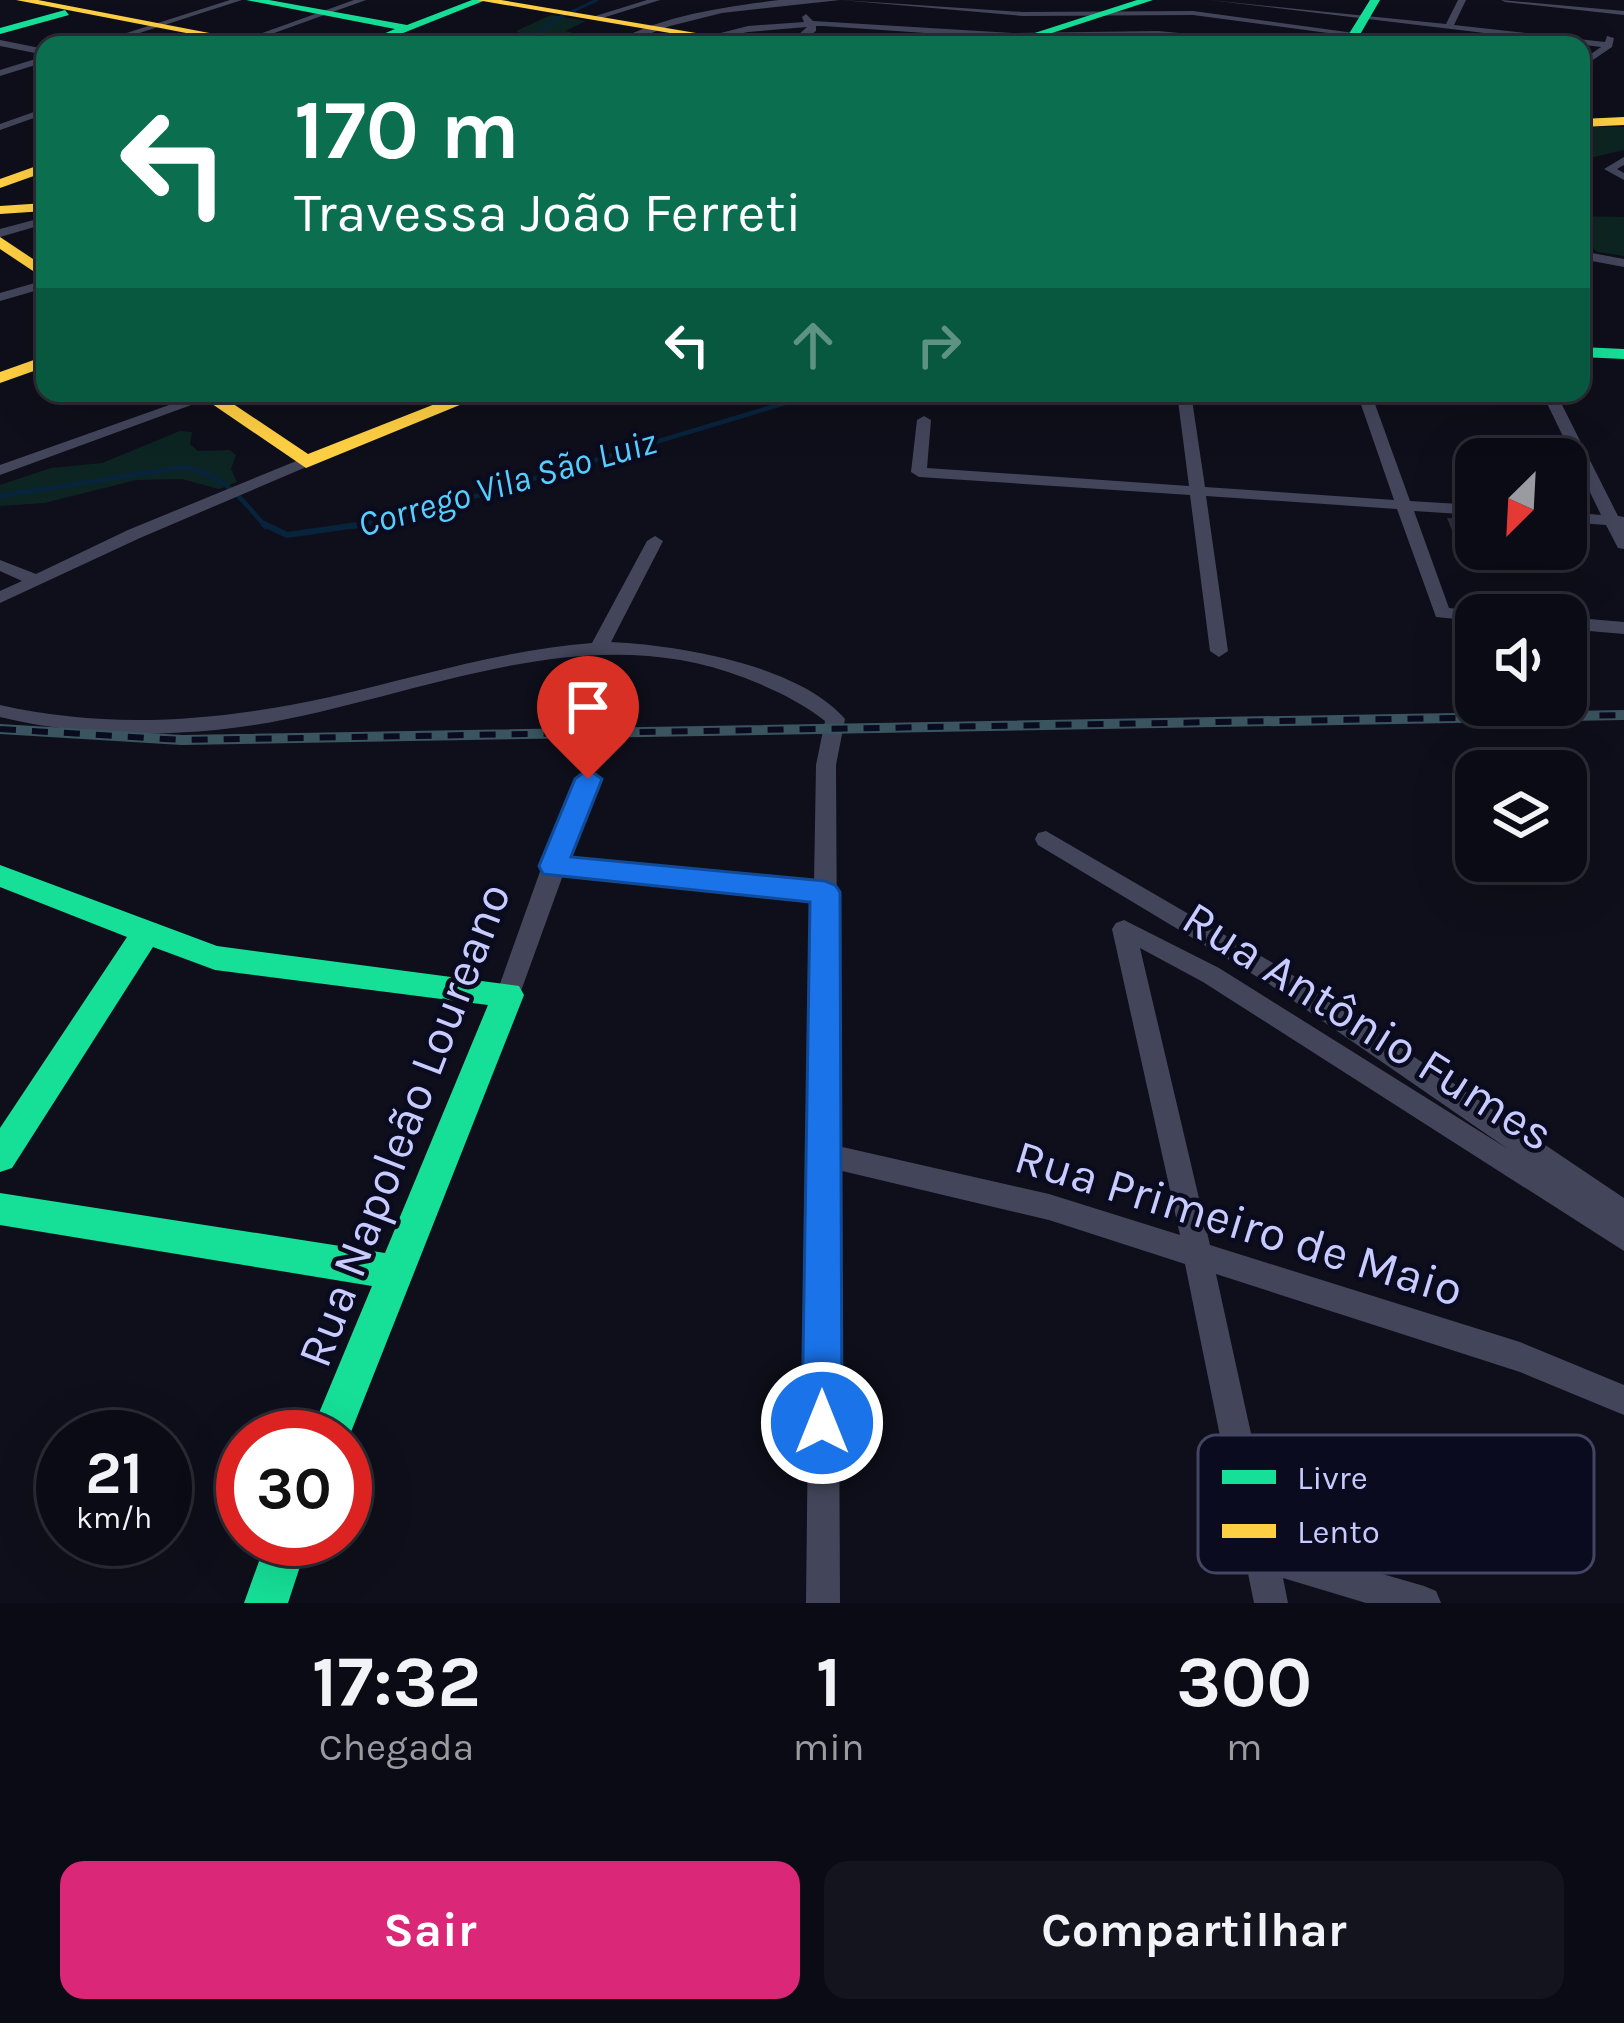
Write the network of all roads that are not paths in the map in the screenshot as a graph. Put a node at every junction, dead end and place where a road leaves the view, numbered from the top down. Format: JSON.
{"nodes":[{"id":1,"x":21,"y":0,"type":"edge"},
{"id":2,"x":110,"y":0,"type":"edge"},
{"id":3,"x":238,"y":0,"type":"edge"},
{"id":4,"x":251,"y":0,"type":"edge"},
{"id":5,"x":362,"y":0,"type":"edge"},
{"id":6,"x":482,"y":0,"type":"edge"},
{"id":7,"x":840,"y":0,"type":"edge"},
{"id":8,"x":958,"y":0,"type":"edge"},
{"id":9,"x":1161,"y":0,"type":"edge"},
{"id":10,"x":1213,"y":0,"type":"edge"},
{"id":11,"x":1462,"y":0,"type":"edge"},
{"id":12,"x":1505,"y":0,"type":"edge"},
{"id":13,"x":793,"y":1,"type":"edge"},
{"id":14,"x":1545,"y":2,"type":"edge"},
{"id":15,"x":1286,"y":4,"type":"edge"},
{"id":16,"x":945,"y":8,"type":"junction"},
{"id":17,"x":1126,"y":8,"type":"edge"},
{"id":18,"x":73,"y":10,"type":"junction"},
{"id":19,"x":1619,"y":12,"type":"edge"},
{"id":20,"x":324,"y":13,"type":"junction"},
{"id":21,"x":653,"y":14,"type":"edge"},
{"id":22,"x":809,"y":20,"type":"junction"},
{"id":23,"x":1251,"y":20,"type":"junction"},
{"id":24,"x":911,"y":25,"type":"junction"},
{"id":25,"x":156,"y":26,"type":"junction"},
{"id":26,"x":1449,"y":27,"type":"junction"},
{"id":27,"x":408,"y":28,"type":"junction"},
{"id":28,"x":1357,"y":28,"type":"edge"},
{"id":29,"x":1226,"y":30,"type":"junction"},
{"id":30,"x":0,"y":31,"type":"edge"},
{"id":31,"x":123,"y":36,"type":"edge"},
{"id":32,"x":207,"y":36,"type":"edge"},
{"id":33,"x":268,"y":36,"type":"edge"},
{"id":34,"x":387,"y":36,"type":"edge"},
{"id":35,"x":625,"y":36,"type":"edge"},
{"id":36,"x":707,"y":36,"type":"edge"},
{"id":37,"x":715,"y":36,"type":"edge"},
{"id":38,"x":805,"y":36,"type":"edge"},
{"id":39,"x":989,"y":36,"type":"edge"},
{"id":40,"x":1039,"y":36,"type":"edge"},
{"id":41,"x":1085,"y":36,"type":"edge"},
{"id":42,"x":1207,"y":36,"type":"joint"},
{"id":43,"x":1395,"y":36,"type":"edge"},
{"id":44,"x":1525,"y":36,"type":"edge"},
{"id":45,"x":1533,"y":36,"type":"edge"},
{"id":46,"x":0,"y":43,"type":"edge"},
{"id":47,"x":1590,"y":43,"type":"edge"},
{"id":48,"x":1609,"y":45,"type":"junction"},
{"id":49,"x":36,"y":53,"type":"edge"},
{"id":50,"x":1590,"y":58,"type":"edge"},
{"id":51,"x":36,"y":59,"type":"edge"},
{"id":52,"x":0,"y":73,"type":"edge"},
{"id":53,"x":36,"y":114,"type":"edge"},
{"id":54,"x":1624,"y":121,"type":"edge"},
{"id":55,"x":1590,"y":123,"type":"edge"},
{"id":56,"x":0,"y":127,"type":"edge"},
{"id":57,"x":1624,"y":160,"type":"edge"},
{"id":58,"x":36,"y":170,"type":"edge"},
{"id":59,"x":1624,"y":177,"type":"edge"},
{"id":60,"x":0,"y":184,"type":"edge"},
{"id":61,"x":0,"y":212,"type":"edge"},
{"id":62,"x":36,"y":213,"type":"edge"},
{"id":63,"x":36,"y":217,"type":"edge"},
{"id":64,"x":0,"y":232,"type":"edge"},
{"id":65,"x":0,"y":242,"type":"edge"},
{"id":66,"x":1590,"y":257,"type":"edge"},
{"id":67,"x":1623,"y":264,"type":"edge"},
{"id":68,"x":36,"y":268,"type":"edge"},
{"id":69,"x":36,"y":287,"type":"edge"},
{"id":70,"x":0,"y":297,"type":"edge"},
{"id":71,"x":1590,"y":352,"type":"edge"},
{"id":72,"x":1624,"y":354,"type":"edge"},
{"id":73,"x":36,"y":364,"type":"edge"},
{"id":74,"x":0,"y":378,"type":"edge"},
{"id":75,"x":188,"y":402,"type":"edge"},
{"id":76,"x":221,"y":402,"type":"edge"},
{"id":77,"x":431,"y":402,"type":"edge"},
{"id":78,"x":1185,"y":402,"type":"edge"},
{"id":79,"x":1367,"y":402,"type":"edge"},
{"id":80,"x":1554,"y":402,"type":"edge"},
{"id":81,"x":924,"y":420,"type":"dead end"},
{"id":82,"x":306,"y":462,"type":"junction"},
{"id":83,"x":0,"y":470,"type":"edge"},
{"id":84,"x":1197,"y":491,"type":"junction"},
{"id":85,"x":1401,"y":504,"type":"junction"},
{"id":86,"x":1455,"y":508,"type":"edge"},
{"id":87,"x":1587,"y":519,"type":"edge"},
{"id":88,"x":1617,"y":521,"type":"edge"},
{"id":89,"x":655,"y":541,"type":"dead end"},
{"id":90,"x":1624,"y":544,"type":"edge"},
{"id":91,"x":0,"y":565,"type":"edge"},
{"id":92,"x":36,"y":581,"type":"junction"},
{"id":93,"x":0,"y":598,"type":"edge"},
{"id":94,"x":1455,"y":614,"type":"edge"},
{"id":95,"x":1587,"y":625,"type":"edge"},
{"id":96,"x":1624,"y":628,"type":"edge"},
{"id":97,"x":600,"y":645,"type":"junction"},
{"id":98,"x":1219,"y":651,"type":"dead end"},
{"id":99,"x":0,"y":711,"type":"edge"},
{"id":100,"x":588,"y":779,"type":"dead end"},
{"id":101,"x":1046,"y":838,"type":"dead end"},
{"id":102,"x":553,"y":866,"type":"junction"},
{"id":103,"x":0,"y":876,"type":"edge"},
{"id":104,"x":825,"y":892,"type":"junction"},
{"id":105,"x":147,"y":931,"type":"junction"},
{"id":106,"x":1156,"y":944,"type":"junction"},
{"id":107,"x":1277,"y":977,"type":"junction"},
{"id":108,"x":508,"y":995,"type":"junction"},
{"id":109,"x":822,"y":1154,"type":"junction"},
{"id":110,"x":0,"y":1157,"type":"edge"},
{"id":111,"x":0,"y":1209,"type":"edge"},
{"id":112,"x":1624,"y":1214,"type":"edge"},
{"id":113,"x":1624,"y":1238,"type":"edge"},
{"id":114,"x":1195,"y":1253,"type":"junction"},
{"id":115,"x":396,"y":1272,"type":"junction"},
{"id":116,"x":1624,"y":1400,"type":"edge"},
{"id":117,"x":340,"y":1410,"type":"edge"},
{"id":118,"x":1234,"y":1435,"type":"edge"},
{"id":119,"x":279,"y":1566,"type":"edge"},
{"id":120,"x":1264,"y":1573,"type":"edge"},
{"id":121,"x":1322,"y":1573,"type":"edge"},
{"id":122,"x":266,"y":1603,"type":"edge"},
{"id":123,"x":823,"y":1603,"type":"edge"},
{"id":124,"x":1271,"y":1603,"type":"edge"},
{"id":125,"x":1424,"y":1603,"type":"edge"}],
"edges":[{"from":1,"to":18,"type":"street"},
{"from":2,"to":18,"type":"street"},
{"from":3,"to":25,"type":"street"},
{"from":4,"to":20,"type":"street"},
{"from":5,"to":20,"type":"street"},
{"from":6,"to":21,"type":"street"},
{"from":6,"to":27,"type":"street"},
{"from":7,"to":13,"type":"street"},
{"from":7,"to":16,"type":"street"},
{"from":8,"to":16,"type":"street"},
{"from":9,"to":17,"type":"street"},
{"from":10,"to":15,"type":"street"},
{"from":11,"to":26,"type":"street"},
{"from":12,"to":14,"type":"street"},
{"from":13,"to":21,"type":"street"},
{"from":13,"to":22,"type":"street"},
{"from":14,"to":19,"type":"street"},
{"from":14,"to":45,"type":"street"},
{"from":15,"to":23,"type":"street"},
{"from":15,"to":28,"type":"street"},
{"from":16,"to":17,"type":"street"},
{"from":16,"to":24,"type":"street"},
{"from":17,"to":23,"type":"street"},
{"from":17,"to":40,"type":"street"},
{"from":18,"to":25,"type":"street"},
{"from":18,"to":30,"type":"street"},
{"from":19,"to":48,"type":"street"},
{"from":20,"to":27,"type":"street"},
{"from":20,"to":33,"type":"street"},
{"from":21,"to":35,"type":"street"},
{"from":21,"to":36,"type":"street"},
{"from":22,"to":24,"type":"street"},
{"from":22,"to":37,"type":"street"},
{"from":22,"to":38,"type":"street"},
{"from":23,"to":28,"type":"street"},
{"from":23,"to":29,"type":"street"},
{"from":24,"to":39,"type":"street"},
{"from":25,"to":31,"type":"street"},
{"from":25,"to":32,"type":"street"},
{"from":26,"to":28,"type":"street"},
{"from":26,"to":44,"type":"street"},
{"from":27,"to":34,"type":"street"},
{"from":28,"to":29,"type":"street"},
{"from":28,"to":43,"type":"street"},
{"from":29,"to":42,"type":"street"},
{"from":41,"to":42,"type":"street"},
{"from":46,"to":49,"type":"street"},
{"from":47,"to":48,"type":"street"},
{"from":48,"to":50,"type":"street"},
{"from":51,"to":52,"type":"street"},
{"from":53,"to":56,"type":"street"},
{"from":54,"to":55,"type":"street"},
{"from":57,"to":59,"type":"street"},
{"from":58,"to":60,"type":"street"},
{"from":61,"to":62,"type":"street"},
{"from":63,"to":64,"type":"street"},
{"from":65,"to":68,"type":"street"},
{"from":66,"to":67,"type":"street"},
{"from":69,"to":70,"type":"street"},
{"from":71,"to":72,"type":"street"},
{"from":73,"to":74,"type":"street"},
{"from":75,"to":83,"type":"street"},
{"from":76,"to":82,"type":"street"},
{"from":77,"to":82,"type":"street"},
{"from":78,"to":84,"type":"street"},
{"from":79,"to":85,"type":"street"},
{"from":80,"to":88,"type":"street"},
{"from":81,"to":84,"type":"street"},
{"from":82,"to":92,"type":"street"},
{"from":84,"to":85,"type":"street"},
{"from":84,"to":98,"type":"street"},
{"from":85,"to":86,"type":"street"},
{"from":85,"to":94,"type":"street"},
{"from":87,"to":88,"type":"street"},
{"from":88,"to":90,"type":"street"},
{"from":89,"to":97,"type":"street"},
{"from":91,"to":92,"type":"street"},
{"from":92,"to":93,"type":"street"},
{"from":95,"to":96,"type":"street"},
{"from":97,"to":99,"type":"street"},
{"from":97,"to":104,"type":"street"},
{"from":100,"to":102,"type":"street","name":"Rua Napoleão Loureano"},
{"from":101,"to":107,"type":"street"},
{"from":102,"to":104,"type":"street"},
{"from":102,"to":108,"type":"street","name":"Rua Napoleão Loureano"},
{"from":103,"to":105,"type":"street"},
{"from":104,"to":109,"type":"street"},
{"from":105,"to":108,"type":"street"},
{"from":105,"to":110,"type":"street"},
{"from":106,"to":107,"type":"street"},
{"from":106,"to":113,"type":"street","name":"Rua Antônio Fumes"},
{"from":106,"to":114,"type":"street","name":"Rua Antônio Fumes"},
{"from":107,"to":112,"type":"street"},
{"from":108,"to":115,"type":"street","name":"Rua Napoleão Loureano"},
{"from":109,"to":114,"type":"street","name":"Rua Primeiro de Maio"},
{"from":109,"to":123,"type":"street"},
{"from":111,"to":115,"type":"street"},
{"from":114,"to":116,"type":"street","name":"Rua Primeiro de Maio"},
{"from":114,"to":118,"type":"street"},
{"from":115,"to":117,"type":"street","name":"Rua Napoleão Loureano"},
{"from":119,"to":122,"type":"street"},
{"from":120,"to":124,"type":"street"},
{"from":121,"to":125,"type":"street"}]}
